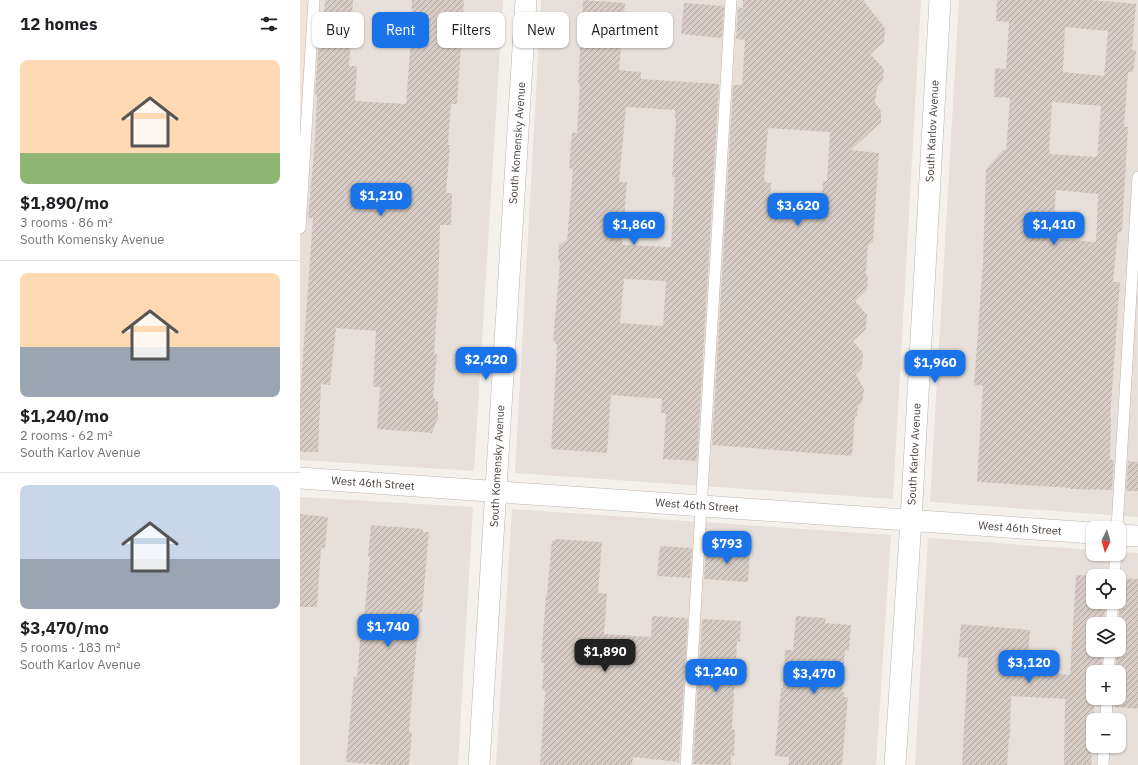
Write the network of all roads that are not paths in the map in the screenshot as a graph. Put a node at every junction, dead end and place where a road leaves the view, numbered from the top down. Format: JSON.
{"nodes":[{"id":1,"x":314,"y":0,"type":"edge"},
{"id":2,"x":526,"y":0,"type":"edge"},
{"id":3,"x":731,"y":0,"type":"edge"},
{"id":4,"x":940,"y":0,"type":"edge"},
{"id":5,"x":1138,"y":177,"type":"edge"},
{"id":6,"x":300,"y":228,"type":"edge"},
{"id":7,"x":300,"y":478,"type":"edge"},
{"id":8,"x":496,"y":492,"type":"junction"},
{"id":9,"x":702,"y":506,"type":"junction"},
{"id":10,"x":911,"y":520,"type":"junction"},
{"id":11,"x":1117,"y":521,"type":"edge"},
{"id":12,"x":1086,"y":532,"type":"edge"},
{"id":13,"x":1126,"y":535,"type":"edge"},
{"id":14,"x":1138,"y":536,"type":"edge"},
{"id":15,"x":1104,"y":753,"type":"edge"},
{"id":16,"x":479,"y":765,"type":"edge"},
{"id":17,"x":686,"y":765,"type":"edge"},
{"id":18,"x":895,"y":765,"type":"edge"},
{"id":19,"x":1103,"y":765,"type":"edge"}],
"edges":[{"from":1,"to":6,"type":"lane"},
{"from":2,"to":8,"type":"street","name":"South Komensky Avenue"},
{"from":3,"to":9,"type":"lane"},
{"from":4,"to":10,"type":"street","name":"South Karlov Avenue"},
{"from":5,"to":11,"type":"lane"},
{"from":7,"to":8,"type":"street","name":"West 46th Street"},
{"from":8,"to":9,"type":"street","name":"West 46th Street"},
{"from":8,"to":16,"type":"street","name":"South Komensky Avenue"},
{"from":9,"to":10,"type":"street","name":"West 46th Street"},
{"from":9,"to":17,"type":"lane"},
{"from":10,"to":12,"type":"street","name":"West 46th Street"},
{"from":10,"to":18,"type":"street","name":"South Karlov Avenue"},
{"from":13,"to":14,"type":"street"},
{"from":15,"to":19,"type":"lane"}]}
